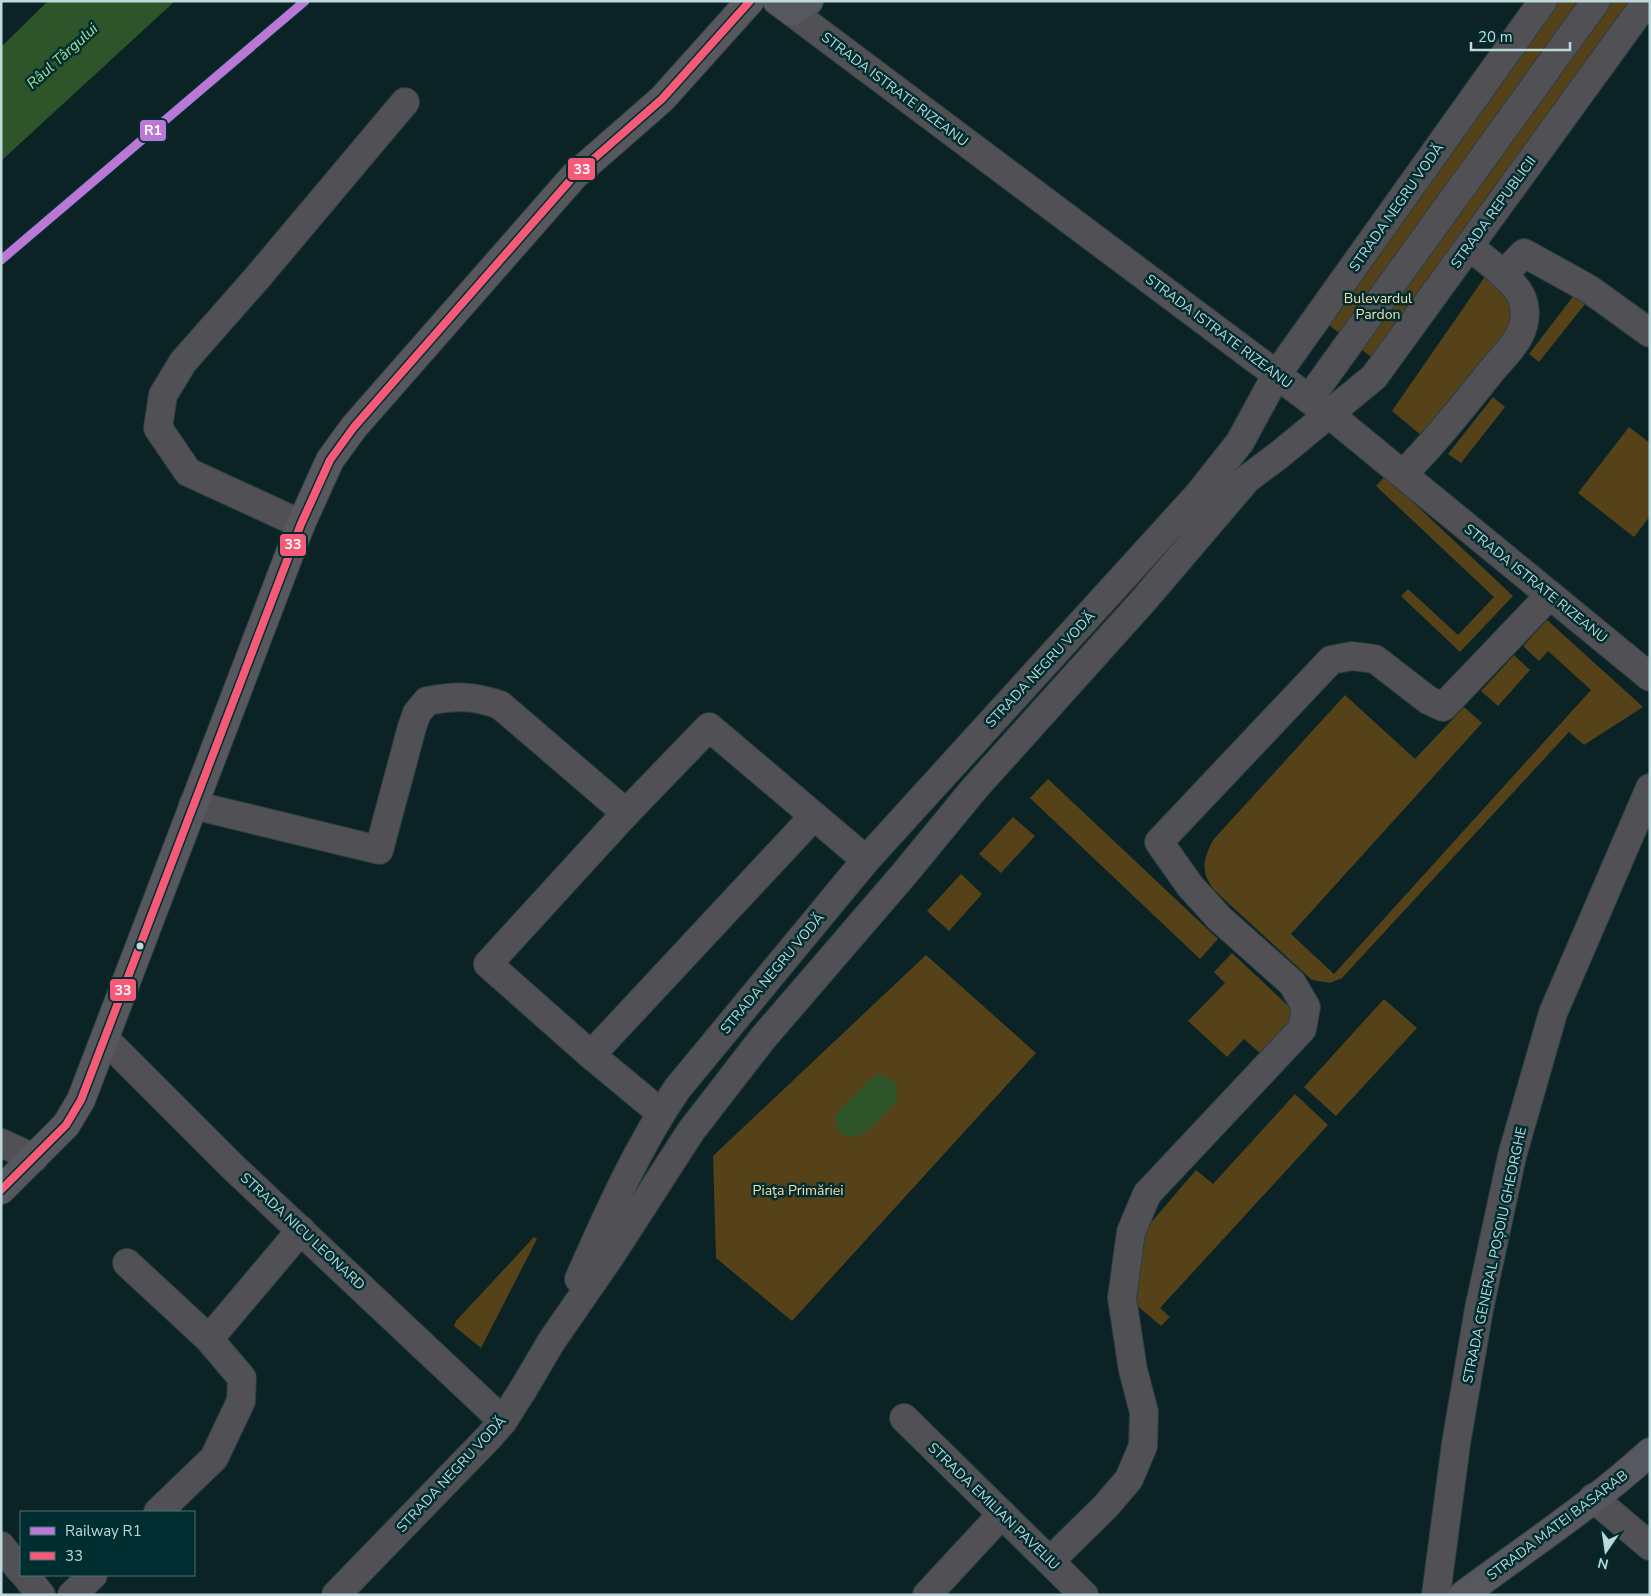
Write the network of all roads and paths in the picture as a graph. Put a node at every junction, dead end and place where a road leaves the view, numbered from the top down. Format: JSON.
{"nodes":[{"id":1,"x":750,"y":1,"type":"edge"},
{"id":2,"x":1543,"y":1,"type":"edge"},
{"id":3,"x":1596,"y":1,"type":"edge"},
{"id":4,"x":1647,"y":1,"type":"edge"},
{"id":5,"x":793,"y":5,"type":"edge"},
{"id":6,"x":404,"y":102,"type":"dead end"},
{"id":7,"x":1469,"y":246,"type":"junction"},
{"id":8,"x":1503,"y":276,"type":"junction"},
{"id":9,"x":1650,"y":332,"type":"edge"},
{"id":10,"x":1277,"y":374,"type":"junction"},
{"id":11,"x":1319,"y":406,"type":"junction"},
{"id":12,"x":1403,"y":474,"type":"junction"},
{"id":13,"x":301,"y":524,"type":"junction"},
{"id":14,"x":1550,"y":595,"type":"junction"},
{"id":15,"x":1650,"y":677,"type":"edge"},
{"id":16,"x":1650,"y":788,"type":"edge"},
{"id":17,"x":193,"y":805,"type":"junction"},
{"id":18,"x":626,"y":813,"type":"junction"},
{"id":19,"x":814,"y":816,"type":"junction"},
{"id":20,"x":866,"y":860,"type":"junction"},
{"id":21,"x":105,"y":1039,"type":"junction"},
{"id":22,"x":591,"y":1055,"type":"junction"},
{"id":23,"x":661,"y":1113,"type":"junction"},
{"id":24,"x":1,"y":1143,"type":"edge"},
{"id":25,"x":34,"y":1158,"type":"junction"},
{"id":26,"x":1,"y":1190,"type":"edge"},
{"id":27,"x":301,"y":1230,"type":"junction"},
{"id":28,"x":127,"y":1263,"type":"dead end"},
{"id":29,"x":210,"y":1339,"type":"junction"},
{"id":30,"x":551,"y":1342,"type":"junction"},
{"id":31,"x":904,"y":1418,"type":"dead end"},
{"id":32,"x":503,"y":1420,"type":"junction"},
{"id":33,"x":1650,"y":1452,"type":"edge"},
{"id":34,"x":1593,"y":1498,"type":"junction"},
{"id":35,"x":159,"y":1511,"type":"edge"},
{"id":36,"x":1002,"y":1514,"type":"junction"},
{"id":37,"x":1,"y":1546,"type":"edge"},
{"id":38,"x":1650,"y":1546,"type":"edge"},
{"id":39,"x":1050,"y":1561,"type":"junction"},
{"id":40,"x":20,"y":1570,"type":"edge"},
{"id":41,"x":26,"y":1576,"type":"edge"},
{"id":42,"x":92,"y":1576,"type":"edge"},
{"id":43,"x":41,"y":1595,"type":"edge"},
{"id":44,"x":72,"y":1595,"type":"edge"},
{"id":45,"x":336,"y":1595,"type":"edge"},
{"id":46,"x":927,"y":1595,"type":"edge"},
{"id":47,"x":1084,"y":1595,"type":"edge"},
{"id":48,"x":1436,"y":1595,"type":"edge"},
{"id":49,"x":1463,"y":1595,"type":"edge"}],
"edges":[{"from":1,"to":13,"type":"main road"},
{"from":2,"to":10,"type":"street","name":"STRADA NEGRU VODĂ"},
{"from":3,"to":11,"type":"street"},
{"from":4,"to":7,"type":"street","name":"STRADA REPUBLICII"},
{"from":5,"to":10,"type":"street","name":"STRADA ISTRATE RIZEANU"},
{"from":6,"to":13,"type":"street"},
{"from":7,"to":8,"type":"street"},
{"from":7,"to":11,"type":"street","name":"STRADA REPUBLICII"},
{"from":8,"to":9,"type":"street"},
{"from":8,"to":12,"type":"street"},
{"from":10,"to":11,"type":"street","name":"STRADA ISTRATE RIZEANU"},
{"from":10,"to":20,"type":"street","name":"STRADA NEGRU VODĂ"},
{"from":11,"to":12,"type":"street","name":"STRADA ISTRATE RIZEANU"},
{"from":11,"to":30,"type":"street","name":"STRADA NEGRU VODĂ"},
{"from":12,"to":14,"type":"street","name":"STRADA ISTRATE RIZEANU"},
{"from":13,"to":17,"type":"main road"},
{"from":14,"to":15,"type":"street","name":"STRADA ISTRATE RIZEANU"},
{"from":14,"to":39,"type":"street"},
{"from":16,"to":48,"type":"street","name":"STRADA GENERAL POȘOIU GHEORGHE"},
{"from":17,"to":18,"type":"street"},
{"from":17,"to":21,"type":"main road"},
{"from":18,"to":19,"type":"street"},
{"from":18,"to":22,"type":"street"},
{"from":19,"to":20,"type":"street"},
{"from":19,"to":22,"type":"street"},
{"from":20,"to":23,"type":"street","name":"STRADA NEGRU VODĂ"},
{"from":21,"to":25,"type":"main road"},
{"from":21,"to":27,"type":"street","name":"STRADA NICU LEONARD"},
{"from":22,"to":23,"type":"street"},
{"from":23,"to":30,"type":"street","name":"STRADA NEGRU VODĂ"},
{"from":24,"to":25,"type":"street"},
{"from":25,"to":26,"type":"main road"},
{"from":27,"to":29,"type":"street"},
{"from":27,"to":32,"type":"street","name":"STRADA NICU LEONARD"},
{"from":28,"to":29,"type":"street"},
{"from":29,"to":35,"type":"street"},
{"from":30,"to":32,"type":"street","name":"STRADA NEGRU VODĂ"},
{"from":31,"to":36,"type":"street","name":"STRADA EMILIAN PAVELIU"},
{"from":32,"to":45,"type":"street","name":"STRADA NEGRU VODĂ"},
{"from":33,"to":34,"type":"main road","name":"STRADA MATEI BASARAB"},
{"from":34,"to":38,"type":"street"},
{"from":34,"to":49,"type":"main road","name":"STRADA MATEI BASARAB"},
{"from":36,"to":39,"type":"street","name":"STRADA EMILIAN PAVELIU"},
{"from":36,"to":46,"type":"street"},
{"from":37,"to":40,"type":"street"},
{"from":39,"to":47,"type":"street","name":"STRADA EMILIAN PAVELIU"},
{"from":41,"to":43,"type":"street"},
{"from":42,"to":44,"type":"street"}]}
